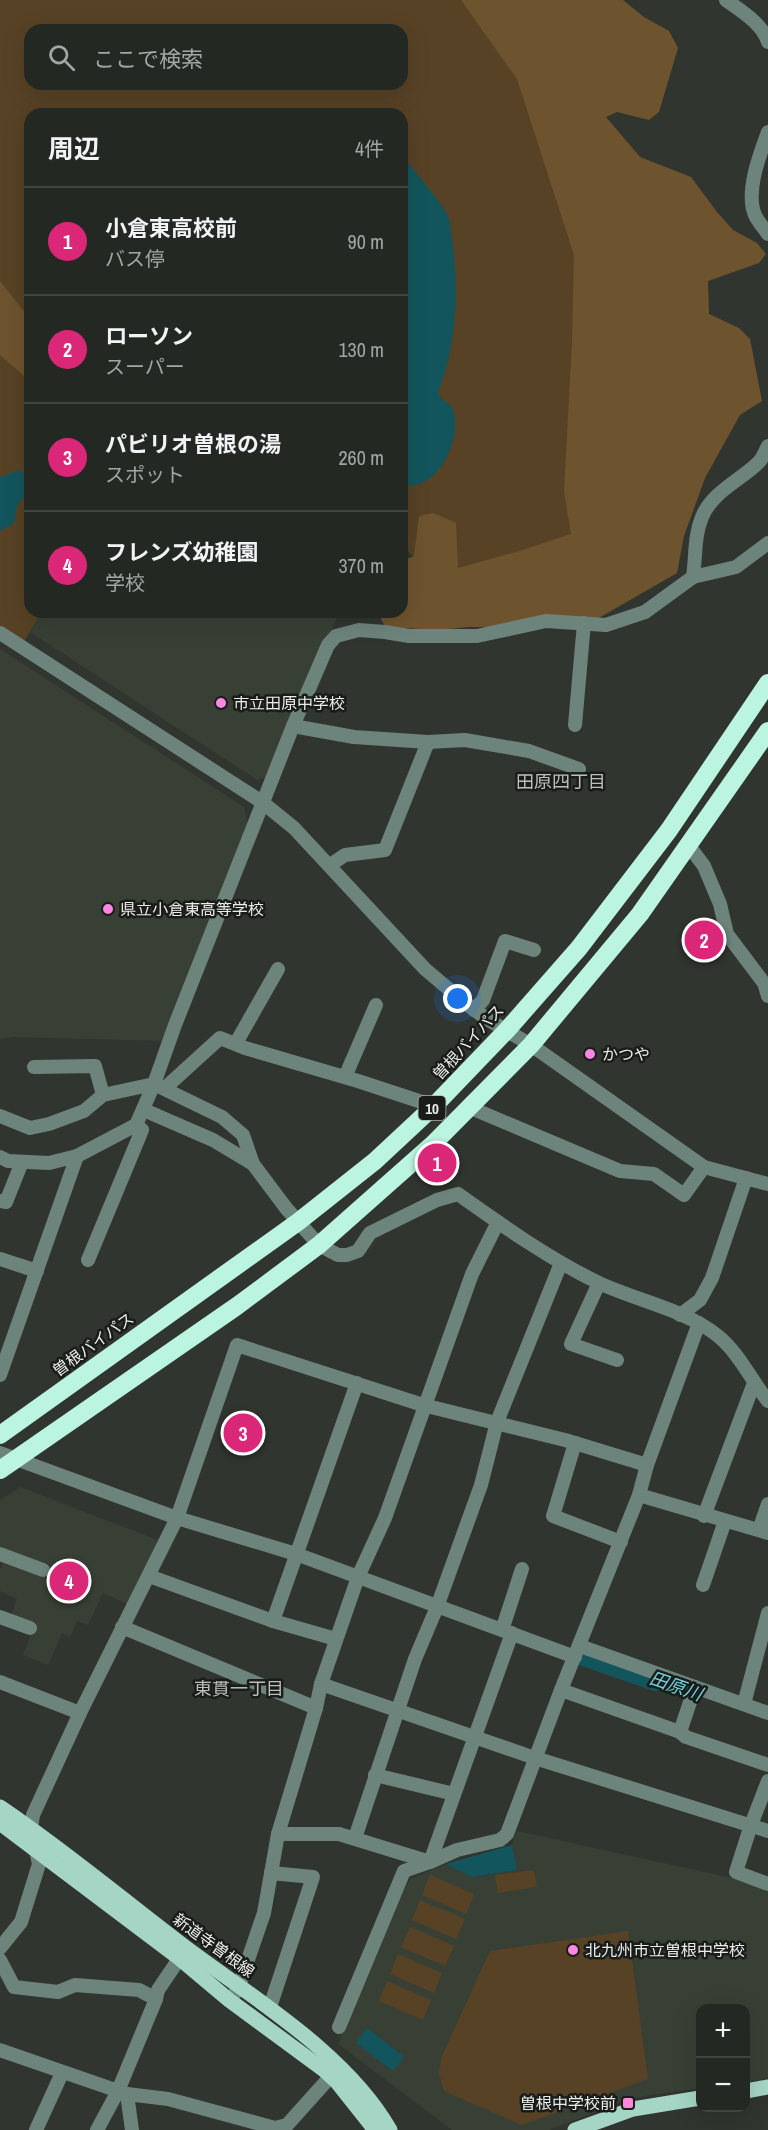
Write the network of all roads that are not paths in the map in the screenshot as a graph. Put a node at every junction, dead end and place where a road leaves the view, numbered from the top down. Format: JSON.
{"nodes":[{"id":1,"x":726,"y":0,"type":"edge"},
{"id":2,"x":768,"y":42,"type":"edge"},
{"id":3,"x":768,"y":132,"type":"edge"},
{"id":4,"x":768,"y":234,"type":"edge"},
{"id":5,"x":768,"y":446,"type":"edge"},
{"id":6,"x":768,"y":543,"type":"edge"},
{"id":7,"x":693,"y":577,"type":"junction"},
{"id":8,"x":584,"y":623,"type":"junction"},
{"id":9,"x":0,"y":633,"type":"edge"},
{"id":10,"x":768,"y":683,"type":"edge"},
{"id":11,"x":575,"y":725,"type":"dead end"},
{"id":12,"x":293,"y":726,"type":"junction"},
{"id":13,"x":768,"y":731,"type":"edge"},
{"id":14,"x":428,"y":742,"type":"junction"},
{"id":15,"x":579,"y":770,"type":"dead end"},
{"id":16,"x":262,"y":802,"type":"junction"},
{"id":17,"x":689,"y":846,"type":"junction"},
{"id":18,"x":330,"y":865,"type":"junction"},
{"id":19,"x":534,"y":950,"type":"dead end"},
{"id":20,"x":278,"y":969,"type":"dead end"},
{"id":21,"x":768,"y":996,"type":"edge"},
{"id":22,"x":376,"y":1005,"type":"dead end"},
{"id":23,"x":474,"y":1010,"type":"junction"},
{"id":24,"x":507,"y":1030,"type":"junction"},
{"id":25,"x":236,"y":1043,"type":"junction"},
{"id":26,"x":531,"y":1045,"type":"junction"},
{"id":27,"x":34,"y":1067,"type":"dead end"},
{"id":28,"x":345,"y":1077,"type":"junction"},
{"id":29,"x":160,"y":1086,"type":"junction"},
{"id":30,"x":103,"y":1095,"type":"junction"},
{"id":31,"x":434,"y":1106,"type":"junction"},
{"id":32,"x":471,"y":1108,"type":"junction"},
{"id":33,"x":144,"y":1110,"type":"junction"},
{"id":34,"x":0,"y":1116,"type":"edge"},
{"id":35,"x":136,"y":1125,"type":"junction"},
{"id":36,"x":77,"y":1156,"type":"junction"},
{"id":37,"x":0,"y":1157,"type":"edge"},
{"id":38,"x":22,"y":1162,"type":"junction"},
{"id":39,"x":253,"y":1164,"type":"junction"},
{"id":40,"x":704,"y":1167,"type":"junction"},
{"id":41,"x":746,"y":1178,"type":"junction"},
{"id":42,"x":768,"y":1185,"type":"edge"},
{"id":43,"x":0,"y":1201,"type":"edge"},
{"id":44,"x":298,"y":1222,"type":"junction"},
{"id":45,"x":498,"y":1222,"type":"junction"},
{"id":46,"x":319,"y":1245,"type":"junction"},
{"id":47,"x":0,"y":1259,"type":"edge"},
{"id":48,"x":88,"y":1260,"type":"dead end"},
{"id":49,"x":561,"y":1263,"type":"junction"},
{"id":50,"x":37,"y":1271,"type":"junction"},
{"id":51,"x":599,"y":1283,"type":"junction"},
{"id":52,"x":680,"y":1315,"type":"junction"},
{"id":53,"x":699,"y":1323,"type":"junction"},
{"id":54,"x":6,"y":1338,"type":"edge"},
{"id":55,"x":617,"y":1360,"type":"dead end"},
{"id":56,"x":0,"y":1375,"type":"edge"},
{"id":57,"x":357,"y":1383,"type":"junction"},
{"id":58,"x":754,"y":1383,"type":"junction"},
{"id":59,"x":768,"y":1401,"type":"edge"},
{"id":60,"x":423,"y":1405,"type":"junction"},
{"id":61,"x":497,"y":1422,"type":"junction"},
{"id":62,"x":0,"y":1435,"type":"edge"},
{"id":63,"x":575,"y":1443,"type":"junction"},
{"id":64,"x":8,"y":1456,"type":"edge"},
{"id":65,"x":647,"y":1465,"type":"junction"},
{"id":66,"x":0,"y":1470,"type":"edge"},
{"id":67,"x":639,"y":1495,"type":"junction"},
{"id":68,"x":768,"y":1504,"type":"edge"},
{"id":69,"x":704,"y":1516,"type":"junction"},
{"id":70,"x":177,"y":1518,"type":"junction"},
{"id":71,"x":725,"y":1521,"type":"junction"},
{"id":72,"x":764,"y":1531,"type":"edge"},
{"id":73,"x":621,"y":1542,"type":"junction"},
{"id":74,"x":0,"y":1554,"type":"edge"},
{"id":75,"x":296,"y":1554,"type":"junction"},
{"id":76,"x":522,"y":1569,"type":"dead end"},
{"id":77,"x":43,"y":1570,"type":"dead end"},
{"id":78,"x":149,"y":1576,"type":"junction"},
{"id":79,"x":358,"y":1577,"type":"junction"},
{"id":80,"x":703,"y":1585,"type":"dead end"},
{"id":81,"x":437,"y":1607,"type":"junction"},
{"id":82,"x":768,"y":1613,"type":"edge"},
{"id":83,"x":0,"y":1617,"type":"edge"},
{"id":84,"x":273,"y":1621,"type":"junction"},
{"id":85,"x":122,"y":1627,"type":"junction"},
{"id":86,"x":30,"y":1628,"type":"dead end"},
{"id":87,"x":507,"y":1631,"type":"junction"},
{"id":88,"x":336,"y":1639,"type":"junction"},
{"id":89,"x":578,"y":1651,"type":"junction"},
{"id":90,"x":0,"y":1682,"type":"edge"},
{"id":91,"x":321,"y":1684,"type":"junction"},
{"id":92,"x":695,"y":1687,"type":"junction"},
{"id":93,"x":561,"y":1690,"type":"junction"},
{"id":94,"x":744,"y":1704,"type":"junction"},
{"id":95,"x":316,"y":1708,"type":"junction"},
{"id":96,"x":397,"y":1710,"type":"junction"},
{"id":97,"x":80,"y":1713,"type":"junction"},
{"id":98,"x":768,"y":1713,"type":"edge"},
{"id":99,"x":680,"y":1732,"type":"junction"},
{"id":100,"x":474,"y":1737,"type":"junction"},
{"id":101,"x":535,"y":1758,"type":"junction"},
{"id":102,"x":768,"y":1765,"type":"edge"},
{"id":103,"x":375,"y":1775,"type":"junction"},
{"id":104,"x":768,"y":1781,"type":"edge"},
{"id":105,"x":454,"y":1794,"type":"junction"},
{"id":106,"x":0,"y":1807,"type":"edge"},
{"id":107,"x":0,"y":1823,"type":"edge"},
{"id":108,"x":751,"y":1825,"type":"junction"},
{"id":109,"x":31,"y":1828,"type":"junction"},
{"id":110,"x":768,"y":1831,"type":"edge"},
{"id":111,"x":278,"y":1834,"type":"junction"},
{"id":112,"x":355,"y":1838,"type":"junction"},
{"id":113,"x":35,"y":1849,"type":"junction"},
{"id":114,"x":430,"y":1862,"type":"junction"},
{"id":115,"x":271,"y":1873,"type":"junction"},
{"id":116,"x":768,"y":1884,"type":"edge"},
{"id":117,"x":0,"y":1948,"type":"edge"},
{"id":118,"x":183,"y":1953,"type":"junction"},
{"id":119,"x":0,"y":1960,"type":"edge"},
{"id":120,"x":239,"y":1986,"type":"junction"},
{"id":121,"x":156,"y":2000,"type":"junction"},
{"id":122,"x":229,"y":2000,"type":"junction"},
{"id":123,"x":270,"y":2007,"type":"junction"},
{"id":124,"x":339,"y":2027,"type":"dead end"},
{"id":125,"x":0,"y":2050,"type":"edge"},
{"id":126,"x":62,"y":2073,"type":"junction"},
{"id":127,"x":331,"y":2076,"type":"junction"},
{"id":128,"x":768,"y":2087,"type":"edge"},
{"id":129,"x":750,"y":2090,"type":"edge"},
{"id":130,"x":122,"y":2093,"type":"junction"},
{"id":131,"x":696,"y":2099,"type":"edge"},
{"id":132,"x":36,"y":2130,"type":"edge"},
{"id":133,"x":97,"y":2130,"type":"edge"},
{"id":134,"x":132,"y":2130,"type":"edge"},
{"id":135,"x":375,"y":2130,"type":"edge"},
{"id":136,"x":390,"y":2130,"type":"edge"},
{"id":137,"x":575,"y":2130,"type":"edge"}],
"edges":[{"from":1,"to":2,"type":"street"},
{"from":3,"to":4,"type":"street"},
{"from":5,"to":7,"type":"street"},
{"from":6,"to":7,"type":"street"},
{"from":7,"to":8,"type":"street"},
{"from":8,"to":11,"type":"street"},
{"from":8,"to":12,"type":"street"},
{"from":9,"to":16,"type":"street"},
{"from":10,"to":24,"type":"highway","name":"曽根バイパス","number":"10"},
{"from":12,"to":14,"type":"street"},
{"from":12,"to":16,"type":"street"},
{"from":13,"to":17,"type":"highway","number":"10"},
{"from":14,"to":15,"type":"street"},
{"from":14,"to":18,"type":"street"},
{"from":16,"to":18,"type":"street"},
{"from":16,"to":29,"type":"street"},
{"from":17,"to":21,"type":"street"},
{"from":17,"to":26,"type":"highway","number":"10"},
{"from":18,"to":23,"type":"street"},
{"from":19,"to":23,"type":"street"},
{"from":20,"to":25,"type":"street"},
{"from":22,"to":28,"type":"street"},
{"from":23,"to":24,"type":"street"},
{"from":24,"to":26,"type":"street"},
{"from":24,"to":31,"type":"highway","name":"曽根バイパス","number":"10"},
{"from":25,"to":28,"type":"street"},
{"from":25,"to":29,"type":"street"},
{"from":26,"to":32,"type":"highway","number":"10"},
{"from":26,"to":40,"type":"street"},
{"from":27,"to":30,"type":"street"},
{"from":28,"to":31,"type":"street"},
{"from":29,"to":30,"type":"street"},
{"from":29,"to":33,"type":"street"},
{"from":29,"to":39,"type":"street"},
{"from":30,"to":34,"type":"street"},
{"from":31,"to":44,"type":"highway","name":"曽根バイパス","number":"10"},
{"from":32,"to":40,"type":"street"},
{"from":32,"to":46,"type":"highway","number":"10"},
{"from":33,"to":35,"type":"street"},
{"from":33,"to":39,"type":"street"},
{"from":35,"to":36,"type":"street"},
{"from":35,"to":48,"type":"street"},
{"from":36,"to":38,"type":"street"},
{"from":36,"to":50,"type":"street"},
{"from":37,"to":38,"type":"street"},
{"from":38,"to":43,"type":"street"},
{"from":39,"to":44,"type":"street"},
{"from":40,"to":41,"type":"street"},
{"from":41,"to":42,"type":"street"},
{"from":41,"to":52,"type":"street"},
{"from":44,"to":46,"type":"street"},
{"from":44,"to":62,"type":"highway","name":"曽根バイパス","number":"10"},
{"from":45,"to":46,"type":"street"},
{"from":45,"to":49,"type":"street"},
{"from":45,"to":60,"type":"street"},
{"from":46,"to":64,"type":"highway","number":"10"},
{"from":47,"to":50,"type":"street"},
{"from":49,"to":51,"type":"street"},
{"from":49,"to":61,"type":"street"},
{"from":50,"to":54,"type":"street"},
{"from":51,"to":52,"type":"street"},
{"from":51,"to":55,"type":"street"},
{"from":52,"to":53,"type":"street"},
{"from":53,"to":58,"type":"street"},
{"from":53,"to":65,"type":"street"},
{"from":54,"to":56,"type":"street"},
{"from":57,"to":60,"type":"street"},
{"from":57,"to":70,"type":"street"},
{"from":57,"to":75,"type":"street"},
{"from":58,"to":59,"type":"street"},
{"from":58,"to":69,"type":"street"},
{"from":60,"to":61,"type":"street"},
{"from":60,"to":79,"type":"street"},
{"from":61,"to":63,"type":"street"},
{"from":61,"to":81,"type":"street"},
{"from":63,"to":65,"type":"street"},
{"from":63,"to":73,"type":"street"},
{"from":64,"to":66,"type":"highway","number":"10"},
{"from":64,"to":70,"type":"street"},
{"from":65,"to":67,"type":"street"},
{"from":67,"to":69,"type":"street"},
{"from":67,"to":73,"type":"street"},
{"from":68,"to":72,"type":"street"},
{"from":69,"to":71,"type":"street"},
{"from":70,"to":75,"type":"street"},
{"from":70,"to":78,"type":"street"},
{"from":71,"to":72,"type":"street"},
{"from":71,"to":80,"type":"street"},
{"from":73,"to":89,"type":"street"},
{"from":74,"to":77,"type":"street"},
{"from":75,"to":79,"type":"street"},
{"from":75,"to":84,"type":"street"},
{"from":76,"to":87,"type":"street"},
{"from":78,"to":84,"type":"street"},
{"from":78,"to":85,"type":"street"},
{"from":79,"to":81,"type":"street"},
{"from":79,"to":88,"type":"street"},
{"from":81,"to":87,"type":"street"},
{"from":81,"to":96,"type":"street"},
{"from":82,"to":94,"type":"street"},
{"from":83,"to":86,"type":"street"},
{"from":84,"to":88,"type":"street"},
{"from":85,"to":95,"type":"street"},
{"from":85,"to":97,"type":"street"},
{"from":87,"to":89,"type":"street"},
{"from":87,"to":100,"type":"street"},
{"from":88,"to":91,"type":"street"},
{"from":89,"to":92,"type":"street"},
{"from":89,"to":93,"type":"street"},
{"from":90,"to":97,"type":"street"},
{"from":91,"to":95,"type":"street"},
{"from":91,"to":96,"type":"street"},
{"from":92,"to":94,"type":"street"},
{"from":92,"to":99,"type":"street"},
{"from":93,"to":99,"type":"street"},
{"from":93,"to":101,"type":"street"},
{"from":94,"to":98,"type":"street"},
{"from":95,"to":111,"type":"street"},
{"from":96,"to":100,"type":"street"},
{"from":96,"to":103,"type":"street"},
{"from":97,"to":109,"type":"street"},
{"from":99,"to":102,"type":"street"},
{"from":100,"to":101,"type":"street"},
{"from":100,"to":105,"type":"street"},
{"from":101,"to":108,"type":"street"},
{"from":101,"to":114,"type":"street"},
{"from":103,"to":105,"type":"street"},
{"from":103,"to":112,"type":"street"},
{"from":104,"to":108,"type":"street"},
{"from":105,"to":114,"type":"street"},
{"from":106,"to":109,"type":"main road","name":"新道寺曽根線"},
{"from":107,"to":113,"type":"main road","name":"新道寺曽根線"},
{"from":108,"to":110,"type":"street"},
{"from":108,"to":116,"type":"street"},
{"from":109,"to":113,"type":"street"},
{"from":109,"to":118,"type":"main road","name":"新道寺曽根線"},
{"from":111,"to":112,"type":"street"},
{"from":111,"to":115,"type":"street"},
{"from":112,"to":114,"type":"street"},
{"from":113,"to":117,"type":"street"},
{"from":113,"to":118,"type":"main road","name":"新道寺曽根線"},
{"from":114,"to":124,"type":"street"},
{"from":115,"to":120,"type":"street"},
{"from":115,"to":123,"type":"street"},
{"from":118,"to":120,"type":"main road","name":"新道寺曽根線"},
{"from":118,"to":121,"type":"street"},
{"from":118,"to":122,"type":"main road","name":"新道寺曽根線"},
{"from":119,"to":121,"type":"street"},
{"from":120,"to":122,"type":"street"},
{"from":120,"to":123,"type":"main road","name":"新道寺曽根線"},
{"from":121,"to":130,"type":"street"},
{"from":122,"to":127,"type":"main road","name":"新道寺曽根線"},
{"from":123,"to":136,"type":"main road","name":"新道寺曽根線"},
{"from":125,"to":126,"type":"street"},
{"from":126,"to":130,"type":"street"},
{"from":126,"to":132,"type":"street"},
{"from":127,"to":130,"type":"street"},
{"from":127,"to":135,"type":"main road","name":"新道寺曽根線"},
{"from":128,"to":129,"type":"main road"},
{"from":130,"to":133,"type":"street"},
{"from":130,"to":134,"type":"street"},
{"from":131,"to":137,"type":"main road"}]}
